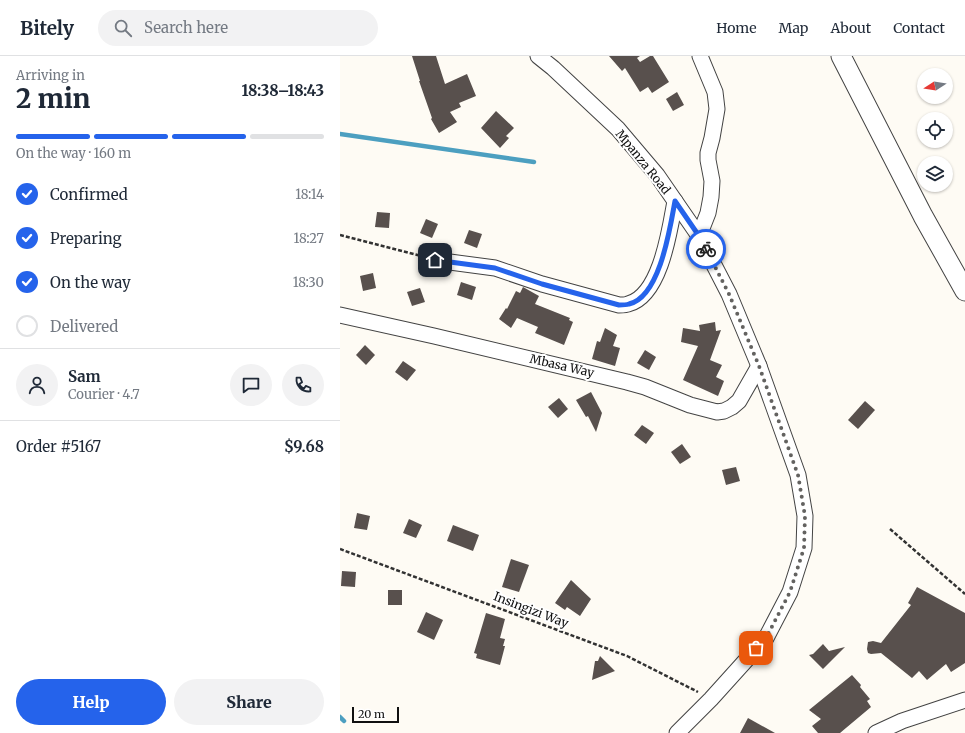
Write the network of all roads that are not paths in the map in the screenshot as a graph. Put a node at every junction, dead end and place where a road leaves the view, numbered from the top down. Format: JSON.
{"nodes":[{"id":1,"x":538,"y":56,"type":"edge"},
{"id":2,"x":700,"y":56,"type":"edge"},
{"id":3,"x":841,"y":56,"type":"edge"},
{"id":4,"x":557,"y":62,"type":"edge"},
{"id":5,"x":675,"y":201,"type":"junction"},
{"id":6,"x":699,"y":236,"type":"junction"},
{"id":7,"x":435,"y":260,"type":"road end"},
{"id":8,"x":965,"y":292,"type":"edge"},
{"id":9,"x":340,"y":315,"type":"edge"},
{"id":10,"x":759,"y":366,"type":"junction"},
{"id":11,"x":965,"y":700,"type":"edge"},
{"id":12,"x":677,"y":733,"type":"edge"},
{"id":13,"x":876,"y":733,"type":"edge"}],
"edges":[{"from":1,"to":4,"type":"street","name":"Mpanza Road"},
{"from":2,"to":6,"type":"street"},
{"from":3,"to":8,"type":"street"},
{"from":4,"to":5,"type":"street","name":"Mpanza Road"},
{"from":5,"to":6,"type":"street","name":"Mpanza Road"},
{"from":5,"to":7,"type":"street"},
{"from":6,"to":10,"type":"street","name":"Mpanza Road"},
{"from":9,"to":10,"type":"street","name":"Mbasa Way"},
{"from":10,"to":12,"type":"street","name":"Mpanza Road"},
{"from":11,"to":13,"type":"street"}]}
